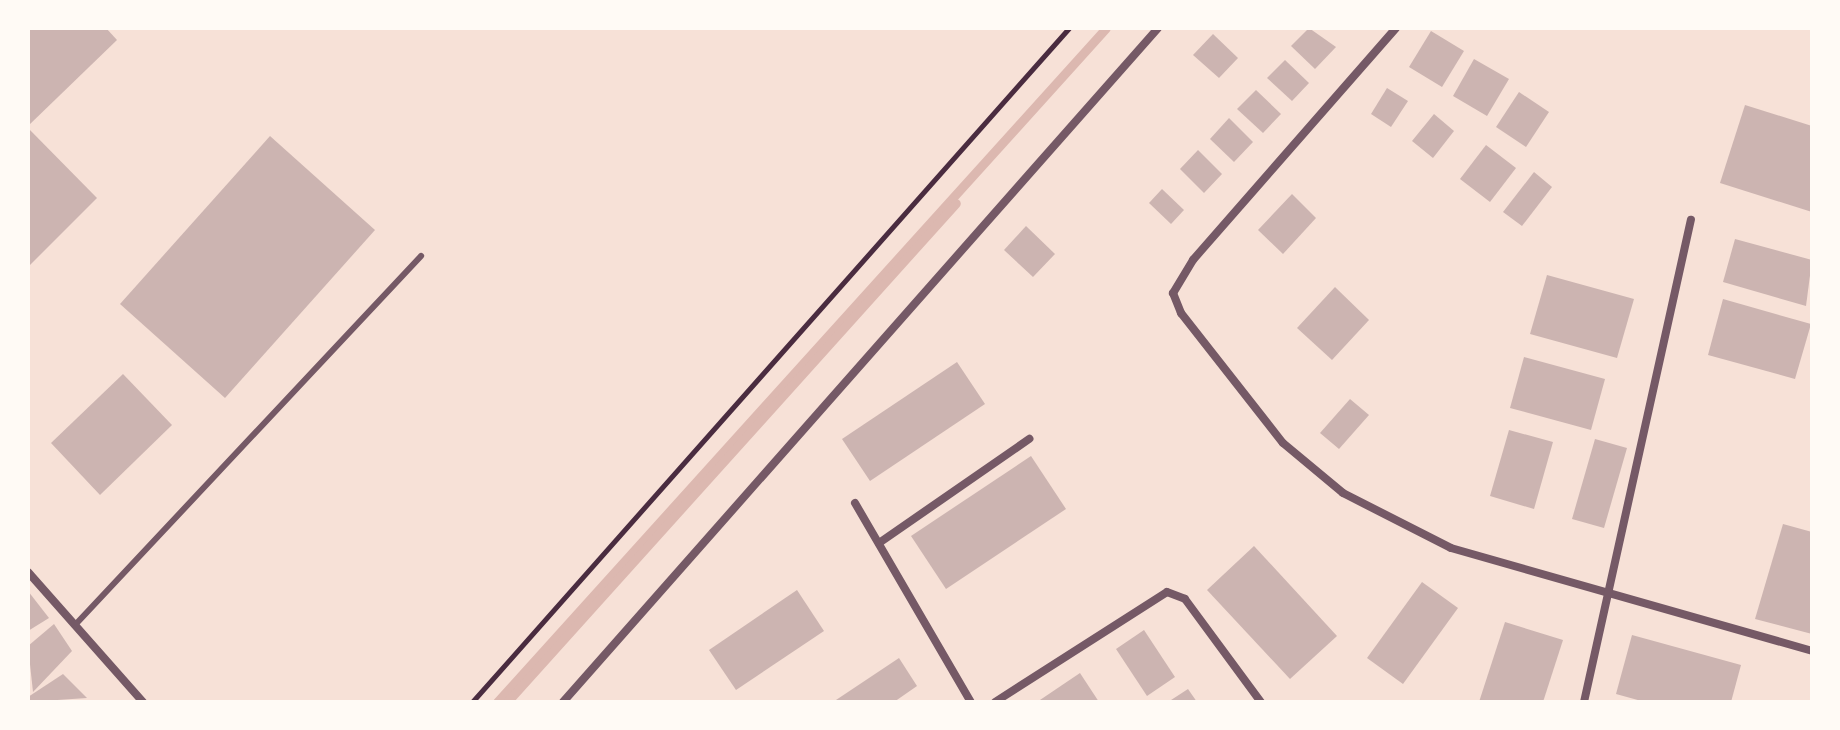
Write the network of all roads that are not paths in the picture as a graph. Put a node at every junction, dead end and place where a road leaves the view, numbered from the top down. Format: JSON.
{"nodes":[{"id":1,"x":1158,"y":28,"type":"edge"},
{"id":2,"x":1396,"y":28,"type":"edge"},
{"id":3,"x":1691,"y":220,"type":"dead end"},
{"id":4,"x":421,"y":256,"type":"dead end"},
{"id":5,"x":1029,"y":439,"type":"dead end"},
{"id":6,"x":855,"y":503,"type":"dead end"},
{"id":7,"x":879,"y":543,"type":"junction"},
{"id":8,"x":28,"y":572,"type":"edge"},
{"id":9,"x":1610,"y":596,"type":"junction"},
{"id":10,"x":75,"y":625,"type":"junction"},
{"id":11,"x":1812,"y":651,"type":"edge"},
{"id":12,"x":143,"y":702,"type":"edge"},
{"id":13,"x":563,"y":702,"type":"edge"},
{"id":14,"x":971,"y":702,"type":"edge"},
{"id":15,"x":995,"y":702,"type":"edge"},
{"id":16,"x":1261,"y":702,"type":"edge"},
{"id":17,"x":1584,"y":702,"type":"edge"}],
"edges":[{"from":1,"to":13,"type":"street"},
{"from":2,"to":9,"type":"street"},
{"from":3,"to":9,"type":"street"},
{"from":4,"to":10,"type":"lane"},
{"from":5,"to":7,"type":"street"},
{"from":6,"to":7,"type":"street"},
{"from":7,"to":14,"type":"street"},
{"from":8,"to":10,"type":"street"},
{"from":9,"to":11,"type":"street"},
{"from":9,"to":17,"type":"street"},
{"from":10,"to":12,"type":"street"},
{"from":15,"to":16,"type":"street"}]}
